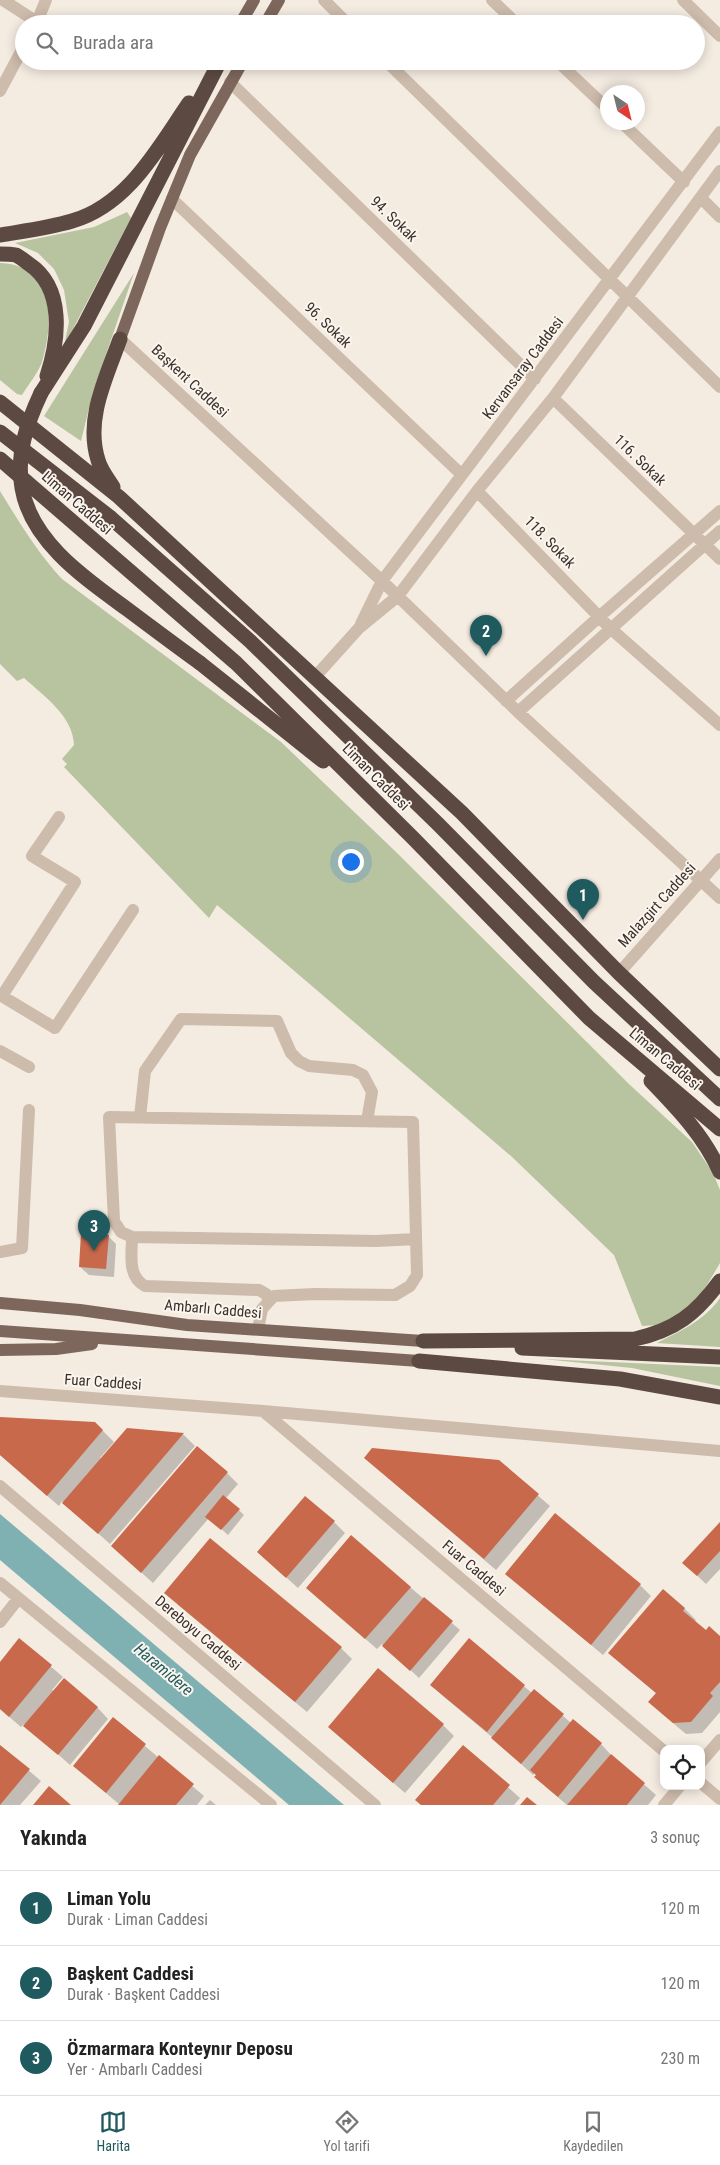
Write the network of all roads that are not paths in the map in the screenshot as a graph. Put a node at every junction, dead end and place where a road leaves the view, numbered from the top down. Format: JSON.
{"nodes":[{"id":1,"x":3,"y":0,"type":"edge"},
{"id":2,"x":46,"y":0,"type":"edge"},
{"id":3,"x":254,"y":0,"type":"edge"},
{"id":4,"x":279,"y":0,"type":"edge"},
{"id":5,"x":324,"y":0,"type":"edge"},
{"id":6,"x":492,"y":0,"type":"edge"},
{"id":7,"x":683,"y":0,"type":"edge"},
{"id":8,"x":25,"y":15,"type":"edge"},
{"id":9,"x":39,"y":15,"type":"edge"},
{"id":10,"x":245,"y":15,"type":"edge"},
{"id":11,"x":270,"y":15,"type":"edge"},
{"id":12,"x":339,"y":15,"type":"edge"},
{"id":13,"x":508,"y":15,"type":"edge"},
{"id":14,"x":698,"y":15,"type":"edge"},
{"id":15,"x":705,"y":21,"type":"edge"},
{"id":16,"x":720,"y":36,"type":"edge"},
{"id":17,"x":15,"y":63,"type":"edge"},
{"id":18,"x":213,"y":70,"type":"edge"},
{"id":19,"x":214,"y":70,"type":"edge"},
{"id":20,"x":237,"y":70,"type":"edge"},
{"id":21,"x":395,"y":70,"type":"edge"},
{"id":22,"x":566,"y":70,"type":"edge"},
{"id":23,"x":230,"y":82,"type":"junction"},
{"id":24,"x":0,"y":91,"type":"edge"},
{"id":25,"x":600,"y":102,"type":"edge"},
{"id":26,"x":629,"y":130,"type":"edge"},
{"id":27,"x":720,"y":132,"type":"edge"},
{"id":28,"x":720,"y":171,"type":"edge"},
{"id":29,"x":684,"y":182,"type":"junction"},
{"id":30,"x":701,"y":198,"type":"junction"},
{"id":31,"x":172,"y":199,"type":"junction"},
{"id":32,"x":720,"y":217,"type":"edge"},
{"id":33,"x":0,"y":235,"type":"edge"},
{"id":34,"x":0,"y":254,"type":"edge"},
{"id":35,"x":609,"y":280,"type":"junction"},
{"id":36,"x":626,"y":297,"type":"junction"},
{"id":37,"x":120,"y":339,"type":"junction"},
{"id":38,"x":535,"y":380,"type":"junction"},
{"id":39,"x":720,"y":387,"type":"edge"},
{"id":40,"x":41,"y":393,"type":"junction"},
{"id":41,"x":553,"y":398,"type":"junction"},
{"id":42,"x":0,"y":402,"type":"edge"},
{"id":43,"x":0,"y":432,"type":"edge"},
{"id":44,"x":0,"y":459,"type":"edge"},
{"id":45,"x":462,"y":475,"type":"junction"},
{"id":46,"x":477,"y":491,"type":"junction"},
{"id":47,"x":119,"y":497,"type":"junction"},
{"id":48,"x":720,"y":510,"type":"edge"},
{"id":49,"x":720,"y":530,"type":"edge"},
{"id":50,"x":693,"y":534,"type":"junction"},
{"id":51,"x":704,"y":545,"type":"junction"},
{"id":52,"x":720,"y":559,"type":"edge"},
{"id":53,"x":382,"y":581,"type":"junction"},
{"id":54,"x":398,"y":596,"type":"junction"},
{"id":55,"x":600,"y":616,"type":"junction"},
{"id":56,"x":359,"y":628,"type":"junction"},
{"id":57,"x":610,"y":628,"type":"junction"},
{"id":58,"x":315,"y":677,"type":"junction"},
{"id":59,"x":506,"y":701,"type":"junction"},
{"id":60,"x":518,"y":712,"type":"junction"},
{"id":61,"x":720,"y":725,"type":"edge"},
{"id":62,"x":59,"y":816,"type":"dead end"},
{"id":63,"x":413,"y":838,"type":"junction"},
{"id":64,"x":720,"y":859,"type":"edge"},
{"id":65,"x":701,"y":881,"type":"junction"},
{"id":66,"x":720,"y":898,"type":"edge"},
{"id":67,"x":133,"y":910,"type":"dead end"},
{"id":68,"x":619,"y":972,"type":"junction"},
{"id":69,"x":1,"y":996,"type":"edge"},
{"id":70,"x":588,"y":1018,"type":"junction"},
{"id":71,"x":0,"y":1051,"type":"edge"},
{"id":72,"x":29,"y":1067,"type":"dead end"},
{"id":73,"x":720,"y":1069,"type":"edge"},
{"id":74,"x":720,"y":1098,"type":"edge"},
{"id":75,"x":29,"y":1110,"type":"dead end"},
{"id":76,"x":140,"y":1117,"type":"junction"},
{"id":77,"x":368,"y":1121,"type":"junction"},
{"id":78,"x":720,"y":1129,"type":"edge"},
{"id":79,"x":720,"y":1172,"type":"edge"},
{"id":80,"x":132,"y":1237,"type":"junction"},
{"id":81,"x":416,"y":1239,"type":"junction"},
{"id":82,"x":0,"y":1252,"type":"edge"},
{"id":83,"x":720,"y":1281,"type":"edge"},
{"id":84,"x":268,"y":1300,"type":"junction"},
{"id":85,"x":0,"y":1303,"type":"edge"},
{"id":86,"x":258,"y":1329,"type":"junction"},
{"id":87,"x":0,"y":1331,"type":"edge"},
{"id":88,"x":116,"y":1341,"type":"junction"},
{"id":89,"x":424,"y":1341,"type":"junction"},
{"id":90,"x":0,"y":1350,"type":"edge"},
{"id":91,"x":720,"y":1358,"type":"edge"},
{"id":92,"x":419,"y":1361,"type":"joint"},
{"id":93,"x":0,"y":1391,"type":"edge"},
{"id":94,"x":720,"y":1397,"type":"edge"},
{"id":95,"x":263,"y":1410,"type":"junction"},
{"id":96,"x":720,"y":1451,"type":"edge"},
{"id":97,"x":0,"y":1486,"type":"edge"},
{"id":98,"x":0,"y":1583,"type":"edge"},
{"id":99,"x":18,"y":1598,"type":"junction"},
{"id":100,"x":0,"y":1622,"type":"edge"},
{"id":101,"x":720,"y":1740,"type":"edge"},
{"id":102,"x":660,"y":1748,"type":"edge"},
{"id":103,"x":705,"y":1757,"type":"edge"},
{"id":104,"x":705,"y":1786,"type":"edge"},
{"id":105,"x":677,"y":1790,"type":"edge"},
{"id":106,"x":720,"y":1799,"type":"edge"},
{"id":107,"x":271,"y":1805,"type":"edge"},
{"id":108,"x":375,"y":1805,"type":"edge"},
{"id":109,"x":664,"y":1805,"type":"edge"}],
"edges":[{"from":1,"to":8,"type":"street"},
{"from":2,"to":9,"type":"street"},
{"from":3,"to":10,"type":"main road"},
{"from":4,"to":11,"type":"main road"},
{"from":5,"to":12,"type":"street"},
{"from":6,"to":13,"type":"street"},
{"from":7,"to":14,"type":"street"},
{"from":15,"to":16,"type":"street"},
{"from":17,"to":24,"type":"street"},
{"from":18,"to":33,"type":"highway"},
{"from":19,"to":40,"type":"highway"},
{"from":20,"to":23,"type":"main road"},
{"from":21,"to":35,"type":"street"},
{"from":22,"to":25,"type":"street"},
{"from":23,"to":31,"type":"main road"},
{"from":23,"to":38,"type":"street","name":"94. Sokak"},
{"from":26,"to":29,"type":"street"},
{"from":27,"to":29,"type":"street","name":"Kervansaray Caddesi"},
{"from":28,"to":30,"type":"street","name":"Kervansaray Caddesi"},
{"from":29,"to":35,"type":"street","name":"Kervansaray Caddesi"},
{"from":30,"to":32,"type":"street"},
{"from":30,"to":36,"type":"street","name":"Kervansaray Caddesi"},
{"from":31,"to":37,"type":"main road"},
{"from":31,"to":45,"type":"street","name":"96. Sokak"},
{"from":34,"to":40,"type":"highway"},
{"from":35,"to":36,"type":"street"},
{"from":35,"to":38,"type":"street","name":"Kervansaray Caddesi"},
{"from":36,"to":39,"type":"street"},
{"from":36,"to":41,"type":"street","name":"Kervansaray Caddesi"},
{"from":37,"to":47,"type":"highway"},
{"from":37,"to":53,"type":"street","name":"Başkent Caddesi"},
{"from":38,"to":45,"type":"street","name":"Kervansaray Caddesi"},
{"from":40,"to":63,"type":"highway","bridge":true},
{"from":41,"to":46,"type":"street","name":"Kervansaray Caddesi"},
{"from":41,"to":50,"type":"street","name":"116. Sokak"},
{"from":42,"to":47,"type":"highway"},
{"from":43,"to":74,"type":"highway","name":"Liman Caddesi"},
{"from":44,"to":63,"type":"highway","name":"Liman Caddesi"},
{"from":45,"to":53,"type":"street","name":"Kervansaray Caddesi"},
{"from":46,"to":54,"type":"street","name":"Kervansaray Caddesi"},
{"from":46,"to":55,"type":"street","name":"118. Sokak"},
{"from":47,"to":58,"type":"highway"},
{"from":48,"to":50,"type":"street"},
{"from":49,"to":51,"type":"street"},
{"from":50,"to":51,"type":"street","name":"116. Sokak"},
{"from":50,"to":55,"type":"street"},
{"from":51,"to":52,"type":"street","name":"116. Sokak"},
{"from":51,"to":57,"type":"street"},
{"from":53,"to":54,"type":"street","name":"Başkent Caddesi"},
{"from":53,"to":56,"type":"street","name":"Kervansaray Caddesi"},
{"from":54,"to":56,"type":"street","name":"Kervansaray Caddesi"},
{"from":54,"to":59,"type":"street","name":"Başkent Caddesi"},
{"from":55,"to":57,"type":"street","name":"118. Sokak"},
{"from":55,"to":59,"type":"street"},
{"from":56,"to":58,"type":"street","name":"Kervansaray Caddesi"},
{"from":57,"to":60,"type":"street"},
{"from":57,"to":61,"type":"street","name":"118. Sokak"},
{"from":58,"to":68,"type":"highway"},
{"from":59,"to":60,"type":"street","name":"Başkent Caddesi"},
{"from":60,"to":65,"type":"street","name":"Başkent Caddesi"},
{"from":62,"to":69,"type":"street"},
{"from":63,"to":70,"type":"highway","name":"Liman Caddesi"},
{"from":64,"to":65,"type":"street","name":"Malazgirt Caddesi"},
{"from":65,"to":66,"type":"street","name":"Başkent Caddesi"},
{"from":65,"to":68,"type":"street","name":"Malazgirt Caddesi"},
{"from":67,"to":69,"type":"street"},
{"from":68,"to":73,"type":"highway"},
{"from":70,"to":78,"type":"highway","name":"Liman Caddesi"},
{"from":70,"to":79,"type":"highway"},
{"from":71,"to":72,"type":"street"},
{"from":75,"to":82,"type":"street"},
{"from":76,"to":77,"type":"street"},
{"from":76,"to":77,"type":"street"},
{"from":76,"to":80,"type":"street"},
{"from":77,"to":81,"type":"street"},
{"from":80,"to":81,"type":"street"},
{"from":80,"to":84,"type":"street"},
{"from":81,"to":84,"type":"street"},
{"from":83,"to":89,"type":"highway"},
{"from":84,"to":86,"type":"street"},
{"from":85,"to":86,"type":"main road","name":"Ambarlı Caddesi"},
{"from":86,"to":89,"type":"main road","name":"Ambarlı Caddesi"},
{"from":87,"to":88,"type":"main road"},
{"from":88,"to":90,"type":"main road"},
{"from":88,"to":92,"type":"main road"},
{"from":89,"to":91,"type":"highway"},
{"from":92,"to":94,"type":"highway"},
{"from":93,"to":95,"type":"street","name":"Fuar Caddesi"},
{"from":95,"to":96,"type":"street","name":"Fuar Caddesi"},
{"from":95,"to":102,"type":"street","name":"Fuar Caddesi"},
{"from":97,"to":108,"type":"street","name":"Dereboyu Caddesi"},
{"from":98,"to":99,"type":"street"},
{"from":99,"to":100,"type":"street"},
{"from":99,"to":107,"type":"street"},
{"from":101,"to":103,"type":"street"},
{"from":104,"to":106,"type":"street"},
{"from":105,"to":109,"type":"street"}]}
